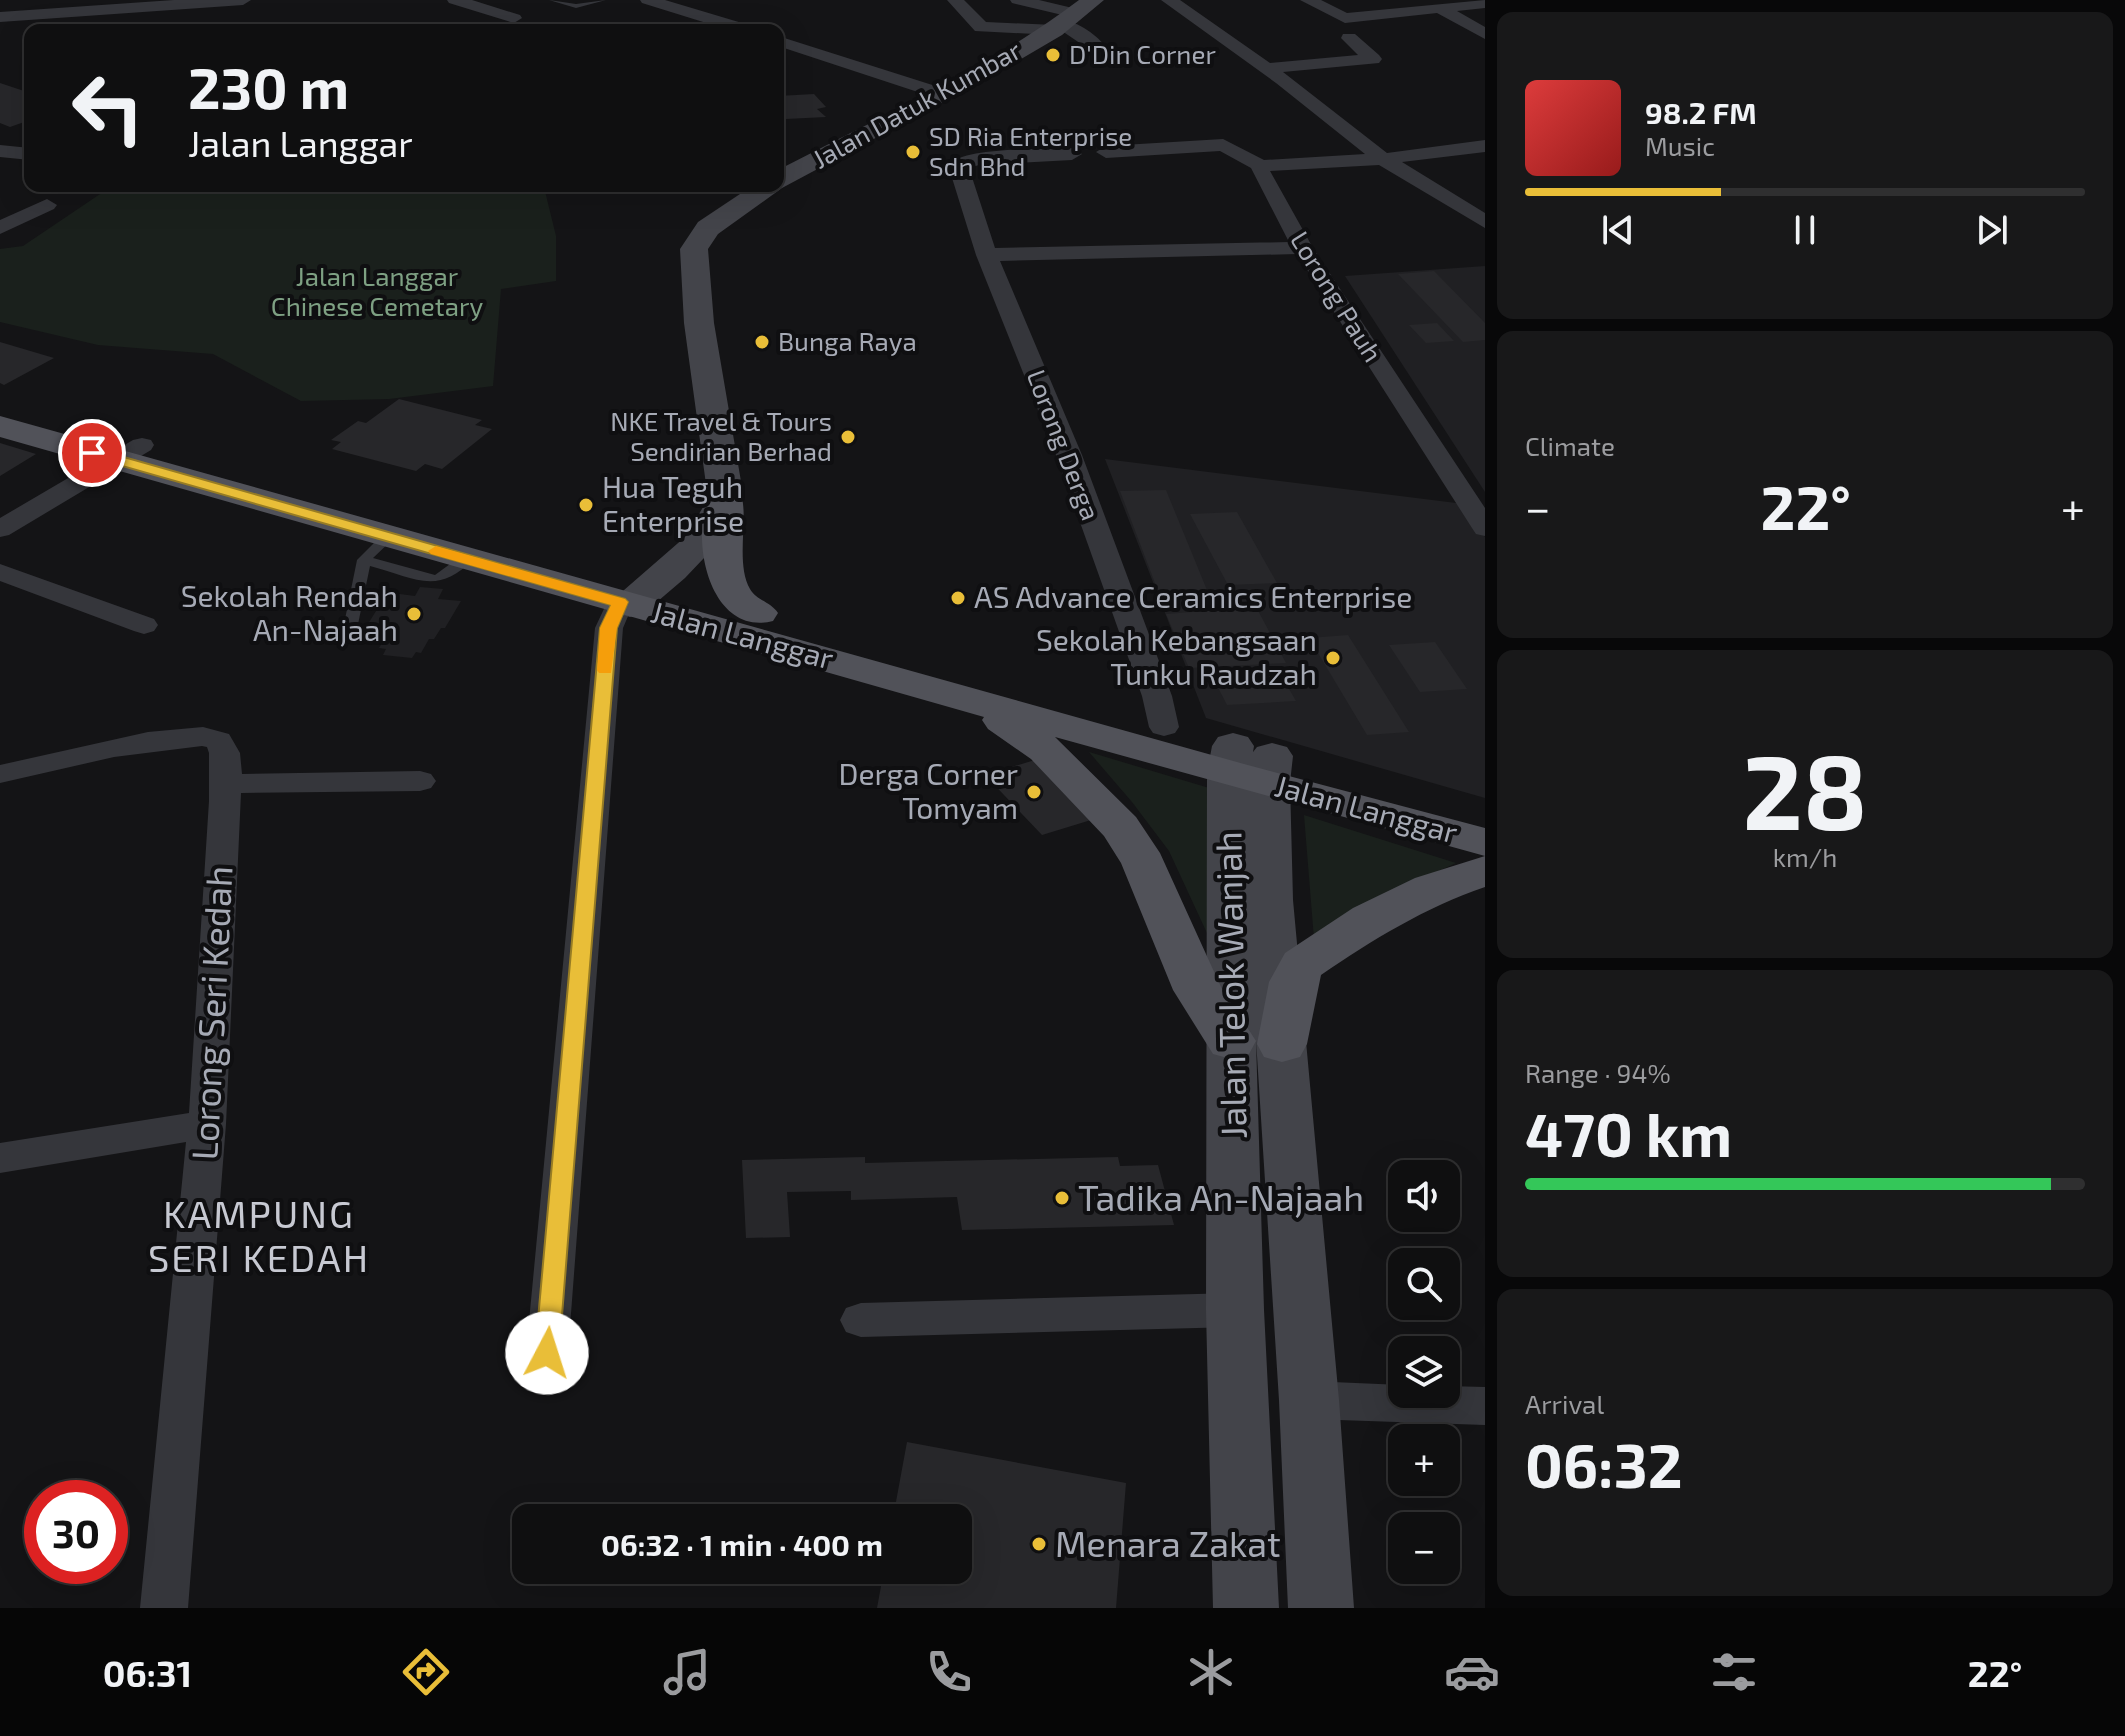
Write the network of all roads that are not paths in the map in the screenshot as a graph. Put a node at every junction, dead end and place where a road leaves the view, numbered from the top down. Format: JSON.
{"nodes":[{"id":1,"x":243,"y":0,"type":"edge"},
{"id":2,"x":455,"y":0,"type":"edge"},
{"id":3,"x":553,"y":0,"type":"edge"},
{"id":4,"x":602,"y":0,"type":"edge"},
{"id":5,"x":955,"y":0,"type":"edge"},
{"id":6,"x":1018,"y":0,"type":"edge"},
{"id":7,"x":1169,"y":0,"type":"edge"},
{"id":8,"x":1308,"y":0,"type":"edge"},
{"id":9,"x":660,"y":1,"type":"edge"},
{"id":10,"x":1485,"y":3,"type":"edge"},
{"id":11,"x":1438,"y":7,"type":"junction"},
{"id":12,"x":0,"y":17,"type":"edge"},
{"id":13,"x":1071,"y":17,"type":"edge"},
{"id":14,"x":514,"y":18,"type":"dead end"},
{"id":15,"x":720,"y":24,"type":"edge"},
{"id":16,"x":1485,"y":34,"type":"edge"},
{"id":17,"x":1349,"y":38,"type":"dead end"},
{"id":18,"x":784,"y":43,"type":"edge"},
{"id":19,"x":1099,"y":48,"type":"dead end"},
{"id":20,"x":808,"y":51,"type":"junction"},
{"id":21,"x":784,"y":59,"type":"edge"},
{"id":22,"x":1267,"y":68,"type":"junction"},
{"id":23,"x":939,"y":93,"type":"junction"},
{"id":24,"x":1485,"y":146,"type":"edge"},
{"id":25,"x":0,"y":151,"type":"edge"},
{"id":26,"x":1106,"y":152,"type":"dead end"},
{"id":27,"x":24,"y":153,"type":"edge"},
{"id":28,"x":1072,"y":154,"type":"dead end"},
{"id":29,"x":1383,"y":159,"type":"junction"},
{"id":30,"x":1261,"y":166,"type":"junction"},
{"id":31,"x":784,"y":178,"type":"edge"},
{"id":32,"x":761,"y":192,"type":"edge"},
{"id":33,"x":47,"y":205,"type":"dead end"},
{"id":34,"x":1485,"y":222,"type":"edge"},
{"id":35,"x":0,"y":228,"type":"edge"},
{"id":36,"x":1303,"y":248,"type":"junction"},
{"id":37,"x":987,"y":255,"type":"junction"},
{"id":38,"x":0,"y":405,"type":"edge"},
{"id":39,"x":0,"y":426,"type":"edge"},
{"id":40,"x":130,"y":453,"type":"junction"},
{"id":41,"x":726,"y":499,"type":"junction"},
{"id":42,"x":1485,"y":528,"type":"edge"},
{"id":43,"x":0,"y":529,"type":"edge"},
{"id":44,"x":376,"y":549,"type":"junction"},
{"id":45,"x":0,"y":572,"type":"edge"},
{"id":46,"x":635,"y":597,"type":"junction"},
{"id":47,"x":759,"y":613,"type":"junction"},
{"id":48,"x":144,"y":625,"type":"dead end"},
{"id":49,"x":349,"y":634,"type":"dead end"},
{"id":50,"x":970,"y":700,"type":"junction"},
{"id":51,"x":1164,"y":727,"type":"junction"},
{"id":52,"x":1251,"y":765,"type":"junction"},
{"id":53,"x":0,"y":774,"type":"edge"},
{"id":54,"x":420,"y":781,"type":"dead end"},
{"id":55,"x":225,"y":793,"type":"junction"},
{"id":56,"x":1485,"y":813,"type":"edge"},
{"id":57,"x":1485,"y":842,"type":"edge"},
{"id":58,"x":1485,"y":871,"type":"edge"},
{"id":59,"x":1256,"y":1042,"type":"junction"},
{"id":60,"x":207,"y":1124,"type":"junction"},
{"id":61,"x":0,"y":1158,"type":"edge"},
{"id":62,"x":1235,"y":1310,"type":"junction"},
{"id":63,"x":861,"y":1320,"type":"dead end"},
{"id":64,"x":547,"y":1353,"type":"dead end"},
{"id":65,"x":1309,"y":1400,"type":"junction"},
{"id":66,"x":1485,"y":1406,"type":"edge"},
{"id":67,"x":164,"y":1608,"type":"edge"},
{"id":68,"x":1246,"y":1608,"type":"edge"},
{"id":69,"x":1321,"y":1608,"type":"edge"}],
"edges":[{"from":1,"to":12,"type":"street"},
{"from":2,"to":14,"type":"street"},
{"from":3,"to":4,"type":"lane"},
{"from":5,"to":13,"type":"street"},
{"from":6,"to":13,"type":"street"},
{"from":7,"to":22,"type":"street"},
{"from":8,"to":11,"type":"street"},
{"from":9,"to":15,"type":"street"},
{"from":10,"to":11,"type":"street"},
{"from":11,"to":16,"type":"street"},
{"from":13,"to":19,"type":"street"},
{"from":13,"to":23,"type":"main road","name":"Jalan Datuk Kumbar"},
{"from":17,"to":22,"type":"street"},
{"from":18,"to":20,"type":"street"},
{"from":20,"to":21,"type":"street"},
{"from":20,"to":23,"type":"street"},
{"from":22,"to":29,"type":"street"},
{"from":23,"to":31,"type":"main road","name":"Jalan Datuk Kumbar"},
{"from":24,"to":29,"type":"street"},
{"from":25,"to":27,"type":"street"},
{"from":26,"to":30,"type":"street"},
{"from":28,"to":37,"type":"street","name":"Lorong Derga"},
{"from":29,"to":30,"type":"street"},
{"from":29,"to":34,"type":"street"},
{"from":30,"to":36,"type":"street","name":"Lorong Pauh"},
{"from":32,"to":41,"type":"main road"},
{"from":33,"to":35,"type":"street"},
{"from":36,"to":37,"type":"street"},
{"from":36,"to":42,"type":"street","name":"Lorong Pauh"},
{"from":37,"to":51,"type":"street","name":"Lorong Derga"},
{"from":38,"to":40,"type":"main road","name":"Jalan Langgar"},
{"from":39,"to":40,"type":"main road","name":"Jalan Langgar"},
{"from":40,"to":43,"type":"street"},
{"from":40,"to":44,"type":"main road","name":"Jalan Langgar"},
{"from":40,"to":46,"type":"main road","name":"Jalan Langgar"},
{"from":41,"to":46,"type":"main road"},
{"from":41,"to":47,"type":"main road"},
{"from":44,"to":46,"type":"main road","name":"Jalan Langgar"},
{"from":44,"to":49,"type":"lane"},
{"from":45,"to":48,"type":"street"},
{"from":46,"to":47,"type":"main road","name":"Jalan Langgar"},
{"from":46,"to":50,"type":"main road","name":"Jalan Langgar"},
{"from":46,"to":64,"type":"street"},
{"from":47,"to":51,"type":"main road","name":"Jalan Langgar"},
{"from":50,"to":52,"type":"main road","name":"Jalan Langgar"},
{"from":50,"to":59,"type":"main road"},
{"from":51,"to":52,"type":"main road","name":"Jalan Langgar"},
{"from":52,"to":56,"type":"main road","name":"Jalan Langgar"},
{"from":52,"to":57,"type":"main road","name":"Jalan Langgar"},
{"from":52,"to":59,"type":"main road","name":"Jalan Telok Wanjah"},
{"from":53,"to":55,"type":"street","name":"Lorong Seri Kedah"},
{"from":54,"to":55,"type":"street"},
{"from":55,"to":60,"type":"street","name":"Lorong Seri Kedah"},
{"from":58,"to":59,"type":"main road"},
{"from":59,"to":62,"type":"main road","name":"Jalan Telok Wanjah"},
{"from":59,"to":65,"type":"main road","name":"Jalan Telok Wanjah"},
{"from":60,"to":61,"type":"street"},
{"from":60,"to":67,"type":"street","name":"Lorong Seri Kedah"},
{"from":62,"to":63,"type":"street"},
{"from":62,"to":68,"type":"main road","name":"Jalan Telok Wanjah"},
{"from":65,"to":66,"type":"street"},
{"from":65,"to":69,"type":"main road","name":"Jalan Telok Wanjah"}]}
